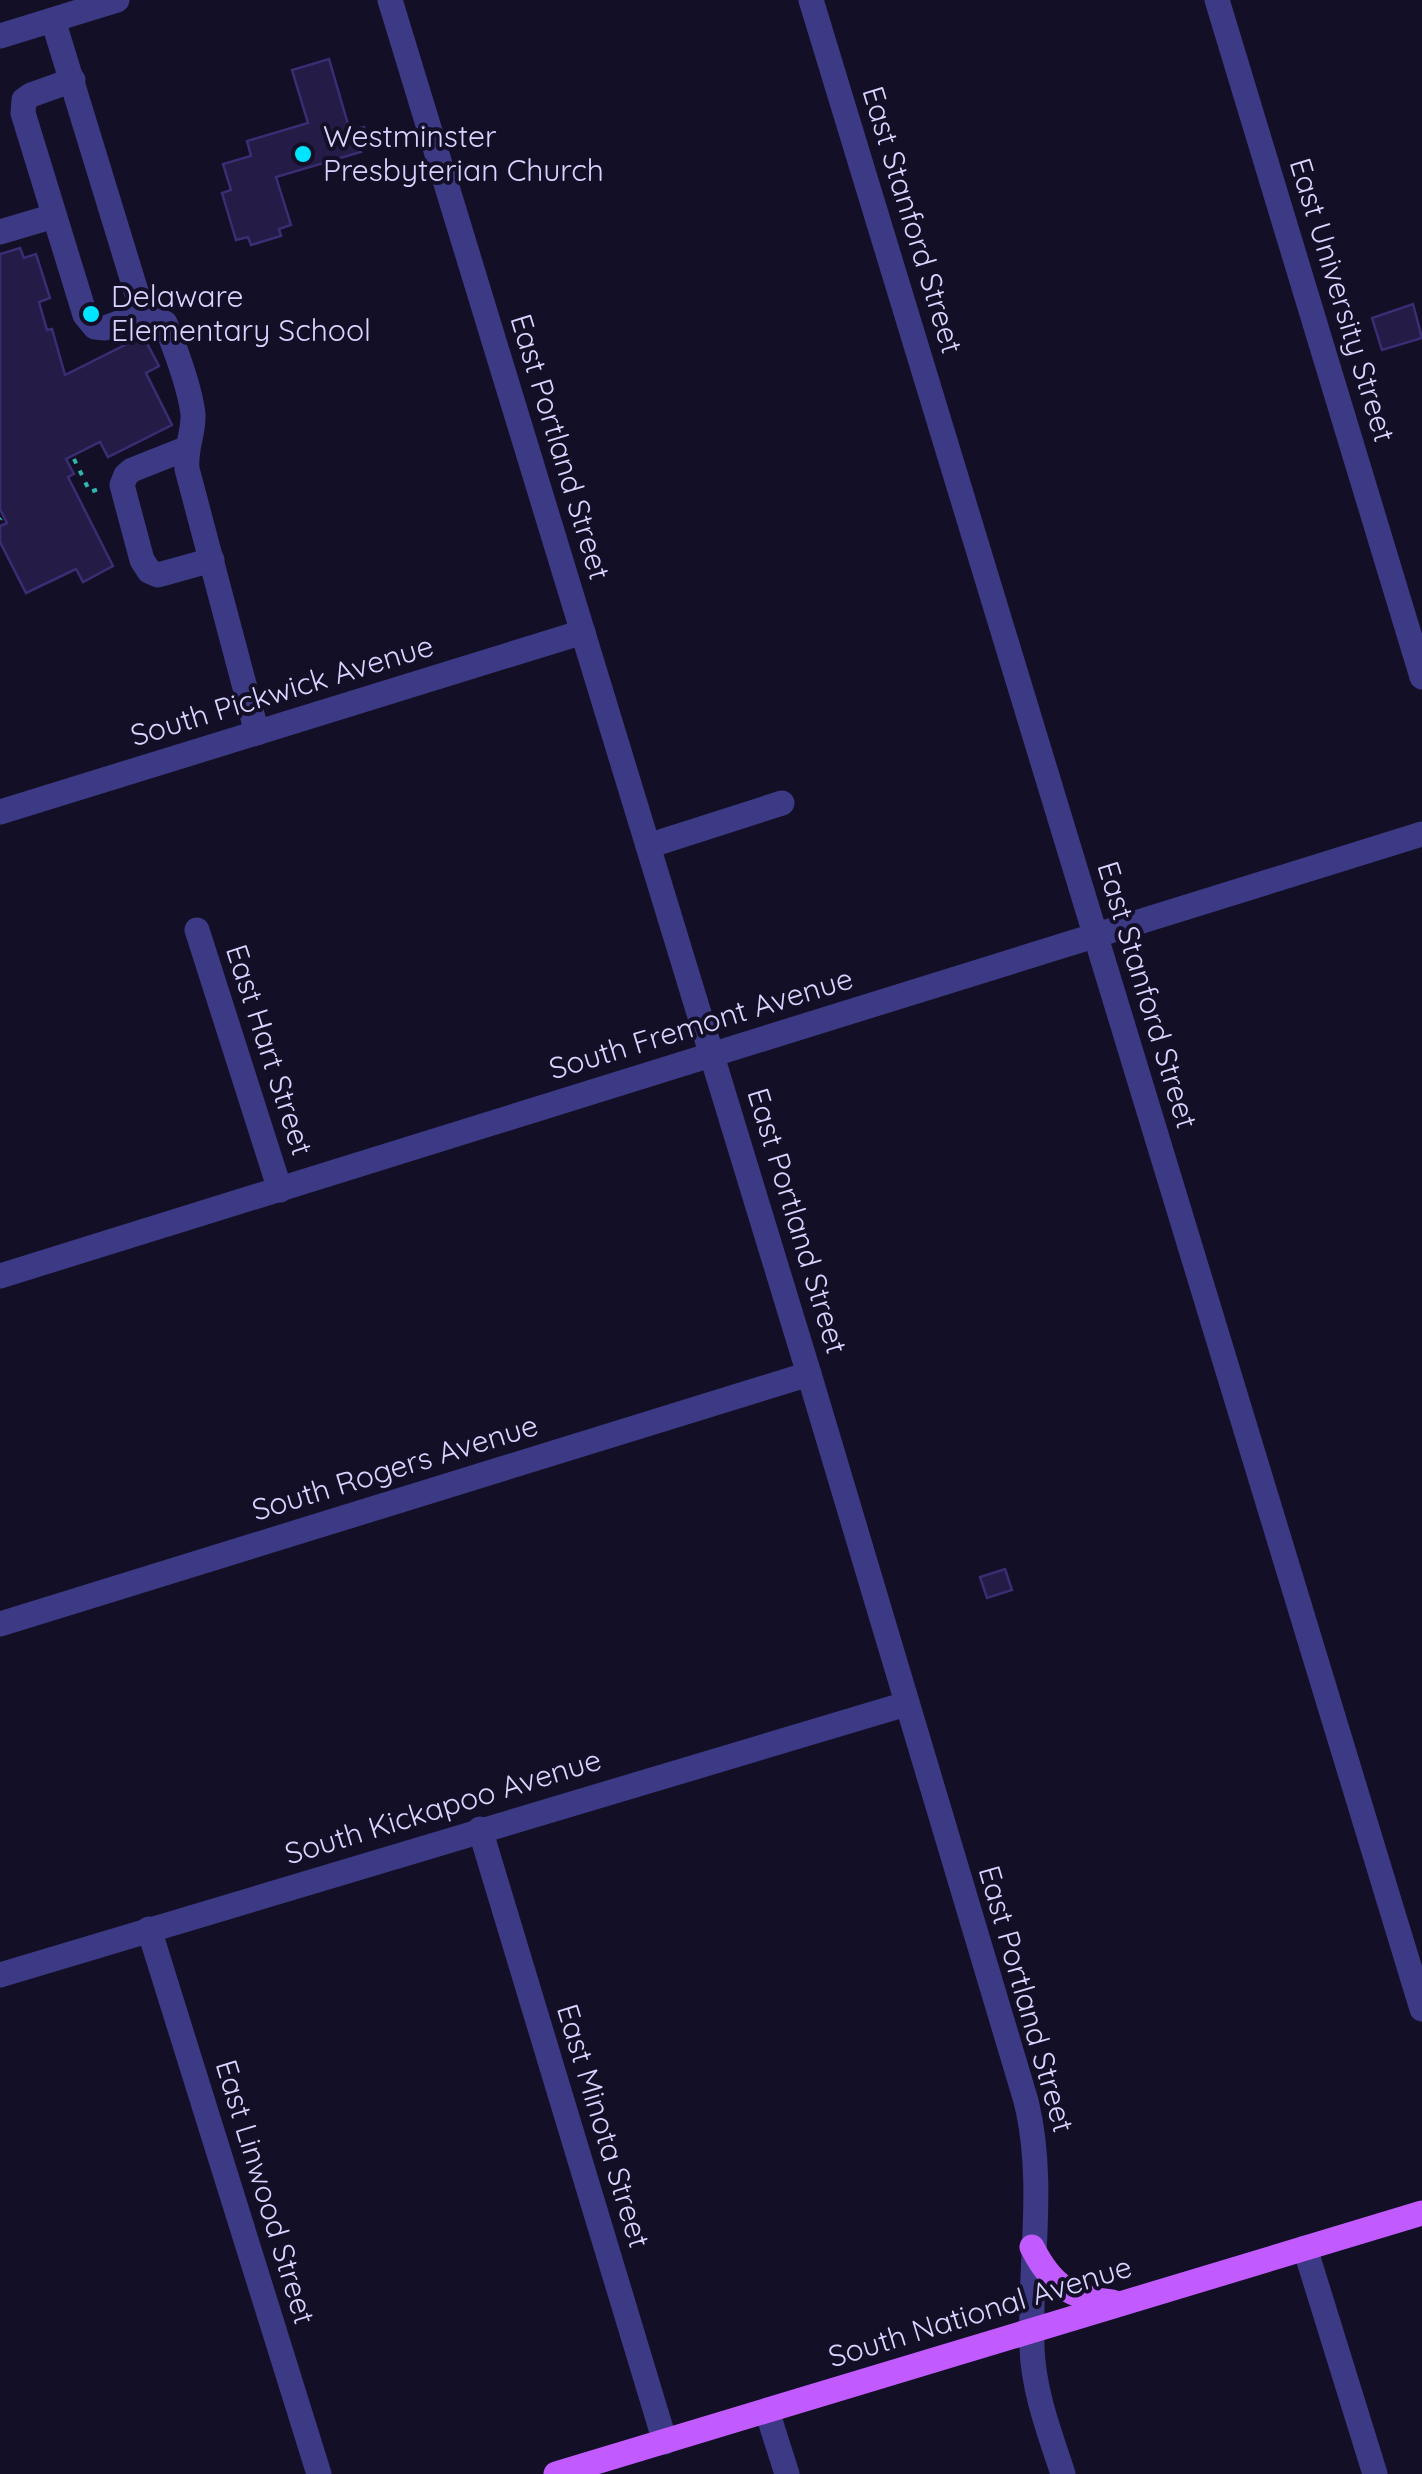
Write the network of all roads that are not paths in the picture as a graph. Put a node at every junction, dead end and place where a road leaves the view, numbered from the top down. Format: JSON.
{"nodes":[{"id":1,"x":118,"y":0,"type":"edge"},
{"id":2,"x":390,"y":0,"type":"edge"},
{"id":3,"x":811,"y":0,"type":"edge"},
{"id":4,"x":1217,"y":0,"type":"edge"},
{"id":5,"x":52,"y":20,"type":"junction"},
{"id":6,"x":0,"y":36,"type":"edge"},
{"id":7,"x":73,"y":80,"type":"junction"},
{"id":8,"x":54,"y":216,"type":"junction"},
{"id":9,"x":0,"y":232,"type":"edge"},
{"id":10,"x":144,"y":314,"type":"junction"},
{"id":11,"x":185,"y":449,"type":"junction"},
{"id":12,"x":212,"y":560,"type":"junction"},
{"id":13,"x":583,"y":632,"type":"junction"},
{"id":14,"x":1422,"y":677,"type":"edge"},
{"id":15,"x":257,"y":733,"type":"junction"},
{"id":16,"x":782,"y":802,"type":"dead end"},
{"id":17,"x":0,"y":812,"type":"edge"},
{"id":18,"x":1422,"y":834,"type":"edge"},
{"id":19,"x":648,"y":846,"type":"junction"},
{"id":20,"x":196,"y":930,"type":"dead end"},
{"id":21,"x":1095,"y":936,"type":"junction"},
{"id":22,"x":712,"y":1054,"type":"junction"},
{"id":23,"x":280,"y":1190,"type":"junction"},
{"id":24,"x":0,"y":1276,"type":"edge"},
{"id":25,"x":809,"y":1374,"type":"junction"},
{"id":26,"x":0,"y":1624,"type":"edge"},
{"id":27,"x":906,"y":1704,"type":"junction"},
{"id":28,"x":480,"y":1829,"type":"junction"},
{"id":29,"x":149,"y":1929,"type":"junction"},
{"id":30,"x":0,"y":1975,"type":"edge"},
{"id":31,"x":1422,"y":2009,"type":"edge"},
{"id":32,"x":1422,"y":2213,"type":"edge"},
{"id":33,"x":1032,"y":2247,"type":"junction"},
{"id":34,"x":1305,"y":2248,"type":"junction"},
{"id":35,"x":1122,"y":2303,"type":"junction"},
{"id":36,"x":1032,"y":2330,"type":"junction"},
{"id":37,"x":767,"y":2411,"type":"junction"},
{"id":38,"x":664,"y":2442,"type":"junction"},
{"id":39,"x":319,"y":2474,"type":"edge"},
{"id":40,"x":556,"y":2474,"type":"edge"},
{"id":41,"x":788,"y":2474,"type":"edge"},
{"id":42,"x":1063,"y":2474,"type":"edge"},
{"id":43,"x":1375,"y":2474,"type":"edge"}],
"edges":[{"from":1,"to":5,"type":"street"},
{"from":2,"to":13,"type":"street","name":"East Portland Street"},
{"from":3,"to":21,"type":"street","name":"East Stanford Street"},
{"from":4,"to":14,"type":"street","name":"East University Street"},
{"from":5,"to":6,"type":"street"},
{"from":5,"to":7,"type":"street"},
{"from":7,"to":8,"type":"street"},
{"from":7,"to":10,"type":"street"},
{"from":8,"to":9,"type":"street"},
{"from":8,"to":10,"type":"street"},
{"from":10,"to":11,"type":"street"},
{"from":11,"to":12,"type":"street"},
{"from":11,"to":12,"type":"street"},
{"from":12,"to":15,"type":"street"},
{"from":13,"to":15,"type":"street","name":"South Pickwick Avenue"},
{"from":13,"to":19,"type":"street","name":"East Portland Street"},
{"from":15,"to":17,"type":"street","name":"South Pickwick Avenue"},
{"from":16,"to":19,"type":"street"},
{"from":18,"to":21,"type":"street","name":"South Fremont Avenue"},
{"from":19,"to":22,"type":"street","name":"East Portland Street"},
{"from":20,"to":23,"type":"street","name":"East Hart Street"},
{"from":21,"to":22,"type":"street","name":"South Fremont Avenue"},
{"from":21,"to":31,"type":"street","name":"East Stanford Street"},
{"from":22,"to":23,"type":"street","name":"South Fremont Avenue"},
{"from":22,"to":25,"type":"street","name":"East Portland Street"},
{"from":23,"to":24,"type":"street","name":"South Fremont Avenue"},
{"from":25,"to":26,"type":"street","name":"South Rogers Avenue"},
{"from":25,"to":27,"type":"street","name":"East Portland Street"},
{"from":27,"to":28,"type":"street","name":"South Kickapoo Avenue"},
{"from":27,"to":33,"type":"street","name":"East Portland Street"},
{"from":28,"to":29,"type":"street","name":"South Kickapoo Avenue"},
{"from":28,"to":38,"type":"street","name":"East Minota Street"},
{"from":29,"to":30,"type":"street","name":"South Kickapoo Avenue"},
{"from":29,"to":39,"type":"street","name":"East Linwood Street"},
{"from":32,"to":34,"type":"main road","name":"South National Avenue"},
{"from":33,"to":35,"type":"main road"},
{"from":33,"to":36,"type":"street","name":"East Portland Street"},
{"from":34,"to":35,"type":"main road","name":"South National Avenue"},
{"from":34,"to":43,"type":"street"},
{"from":35,"to":36,"type":"main road","name":"South National Avenue"},
{"from":36,"to":37,"type":"main road","name":"South National Avenue"},
{"from":36,"to":42,"type":"street","name":"East Portland Street"},
{"from":37,"to":38,"type":"main road","name":"South National Avenue"},
{"from":37,"to":41,"type":"street"},
{"from":38,"to":40,"type":"main road","name":"South National Avenue"}]}
